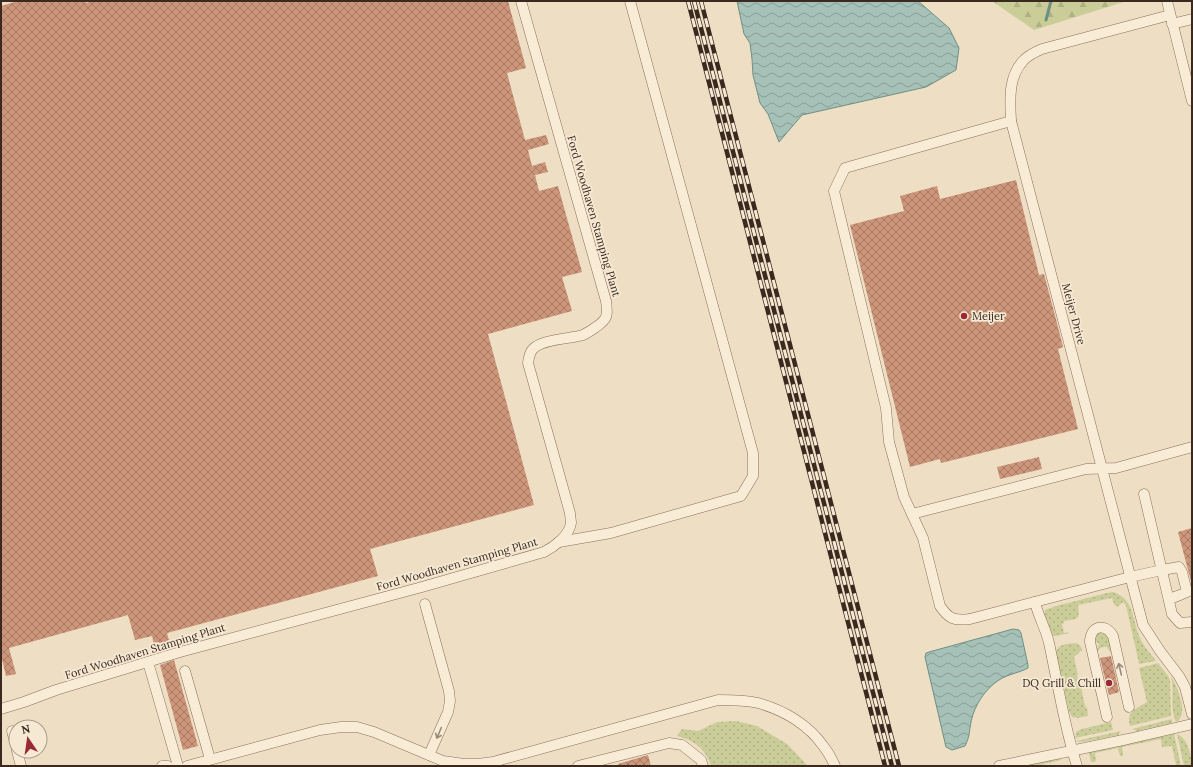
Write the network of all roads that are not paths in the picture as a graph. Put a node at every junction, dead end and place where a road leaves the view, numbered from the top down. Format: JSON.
{"nodes":[{"id":1,"x":521,"y":1,"type":"edge"},
{"id":2,"x":630,"y":1,"type":"edge"},
{"id":3,"x":1166,"y":1,"type":"edge"},
{"id":4,"x":1171,"y":19,"type":"junction"},
{"id":5,"x":1192,"y":19,"type":"edge"},
{"id":6,"x":1190,"y":86,"type":"edge"},
{"id":7,"x":1192,"y":101,"type":"edge"},
{"id":8,"x":1011,"y":121,"type":"junction"},
{"id":9,"x":1192,"y":447,"type":"edge"},
{"id":10,"x":1102,"y":469,"type":"junction"},
{"id":11,"x":1144,"y":494,"type":"dead end"},
{"id":12,"x":912,"y":514,"type":"junction"},
{"id":13,"x":559,"y":542,"type":"junction"},
{"id":14,"x":1162,"y":570,"type":"junction"},
{"id":15,"x":1130,"y":578,"type":"junction"},
{"id":16,"x":1169,"y":599,"type":"junction"},
{"id":17,"x":1035,"y":602,"type":"junction"},
{"id":18,"x":425,"y":604,"type":"dead end"},
{"id":19,"x":1192,"y":622,"type":"edge"},
{"id":20,"x":148,"y":662,"type":"junction"},
{"id":21,"x":185,"y":671,"type":"dead end"},
{"id":22,"x":1129,"y":707,"type":"dead end"},
{"id":23,"x":1,"y":709,"type":"edge"},
{"id":24,"x":1192,"y":714,"type":"edge"},
{"id":25,"x":1107,"y":717,"type":"dead end"},
{"id":26,"x":1192,"y":724,"type":"edge"},
{"id":27,"x":1072,"y":750,"type":"junction"},
{"id":28,"x":430,"y":755,"type":"junction"},
{"id":29,"x":210,"y":760,"type":"junction"},
{"id":30,"x":162,"y":766,"type":"edge"},
{"id":31,"x":168,"y":766,"type":"edge"},
{"id":32,"x":178,"y":766,"type":"edge"},
{"id":33,"x":186,"y":766,"type":"edge"},
{"id":34,"x":578,"y":766,"type":"edge"},
{"id":35,"x":703,"y":766,"type":"edge"},
{"id":36,"x":835,"y":766,"type":"edge"},
{"id":37,"x":999,"y":766,"type":"edge"},
{"id":38,"x":1077,"y":766,"type":"edge"}],
"edges":[{"from":1,"to":13,"type":"street","name":"Ford Woodhaven Stamping Plant"},
{"from":2,"to":13,"type":"street"},
{"from":3,"to":4,"type":"street"},
{"from":4,"to":5,"type":"street","name":"Meijer Drive"},
{"from":4,"to":6,"type":"street"},
{"from":4,"to":8,"type":"street","name":"Meijer Drive"},
{"from":6,"to":7,"type":"street"},
{"from":8,"to":10,"type":"street","name":"Meijer Drive"},
{"from":8,"to":12,"type":"street"},
{"from":9,"to":10,"type":"street"},
{"from":10,"to":12,"type":"street"},
{"from":10,"to":15,"type":"street","name":"Meijer Drive"},
{"from":11,"to":14,"type":"street"},
{"from":12,"to":17,"type":"street"},
{"from":13,"to":20,"type":"street","name":"Ford Woodhaven Stamping Plant"},
{"from":14,"to":15,"type":"street"},
{"from":14,"to":16,"type":"street"},
{"from":14,"to":16,"type":"street"},
{"from":15,"to":17,"type":"street"},
{"from":15,"to":24,"type":"street","name":"Meijer Drive"},
{"from":16,"to":19,"type":"street"},
{"from":17,"to":27,"type":"street"},
{"from":18,"to":28,"type":"street","one_way":true},
{"from":20,"to":23,"type":"street","name":"Ford Woodhaven Stamping Plant"},
{"from":20,"to":32,"type":"street"},
{"from":21,"to":29,"type":"street"},
{"from":22,"to":25,"type":"street","one_way":true},
{"from":26,"to":27,"type":"street"},
{"from":27,"to":37,"type":"street"},
{"from":27,"to":38,"type":"street"},
{"from":28,"to":29,"type":"street"},
{"from":28,"to":36,"type":"street"},
{"from":29,"to":33,"type":"street"},
{"from":30,"to":31,"type":"street"},
{"from":34,"to":35,"type":"street"}]}
